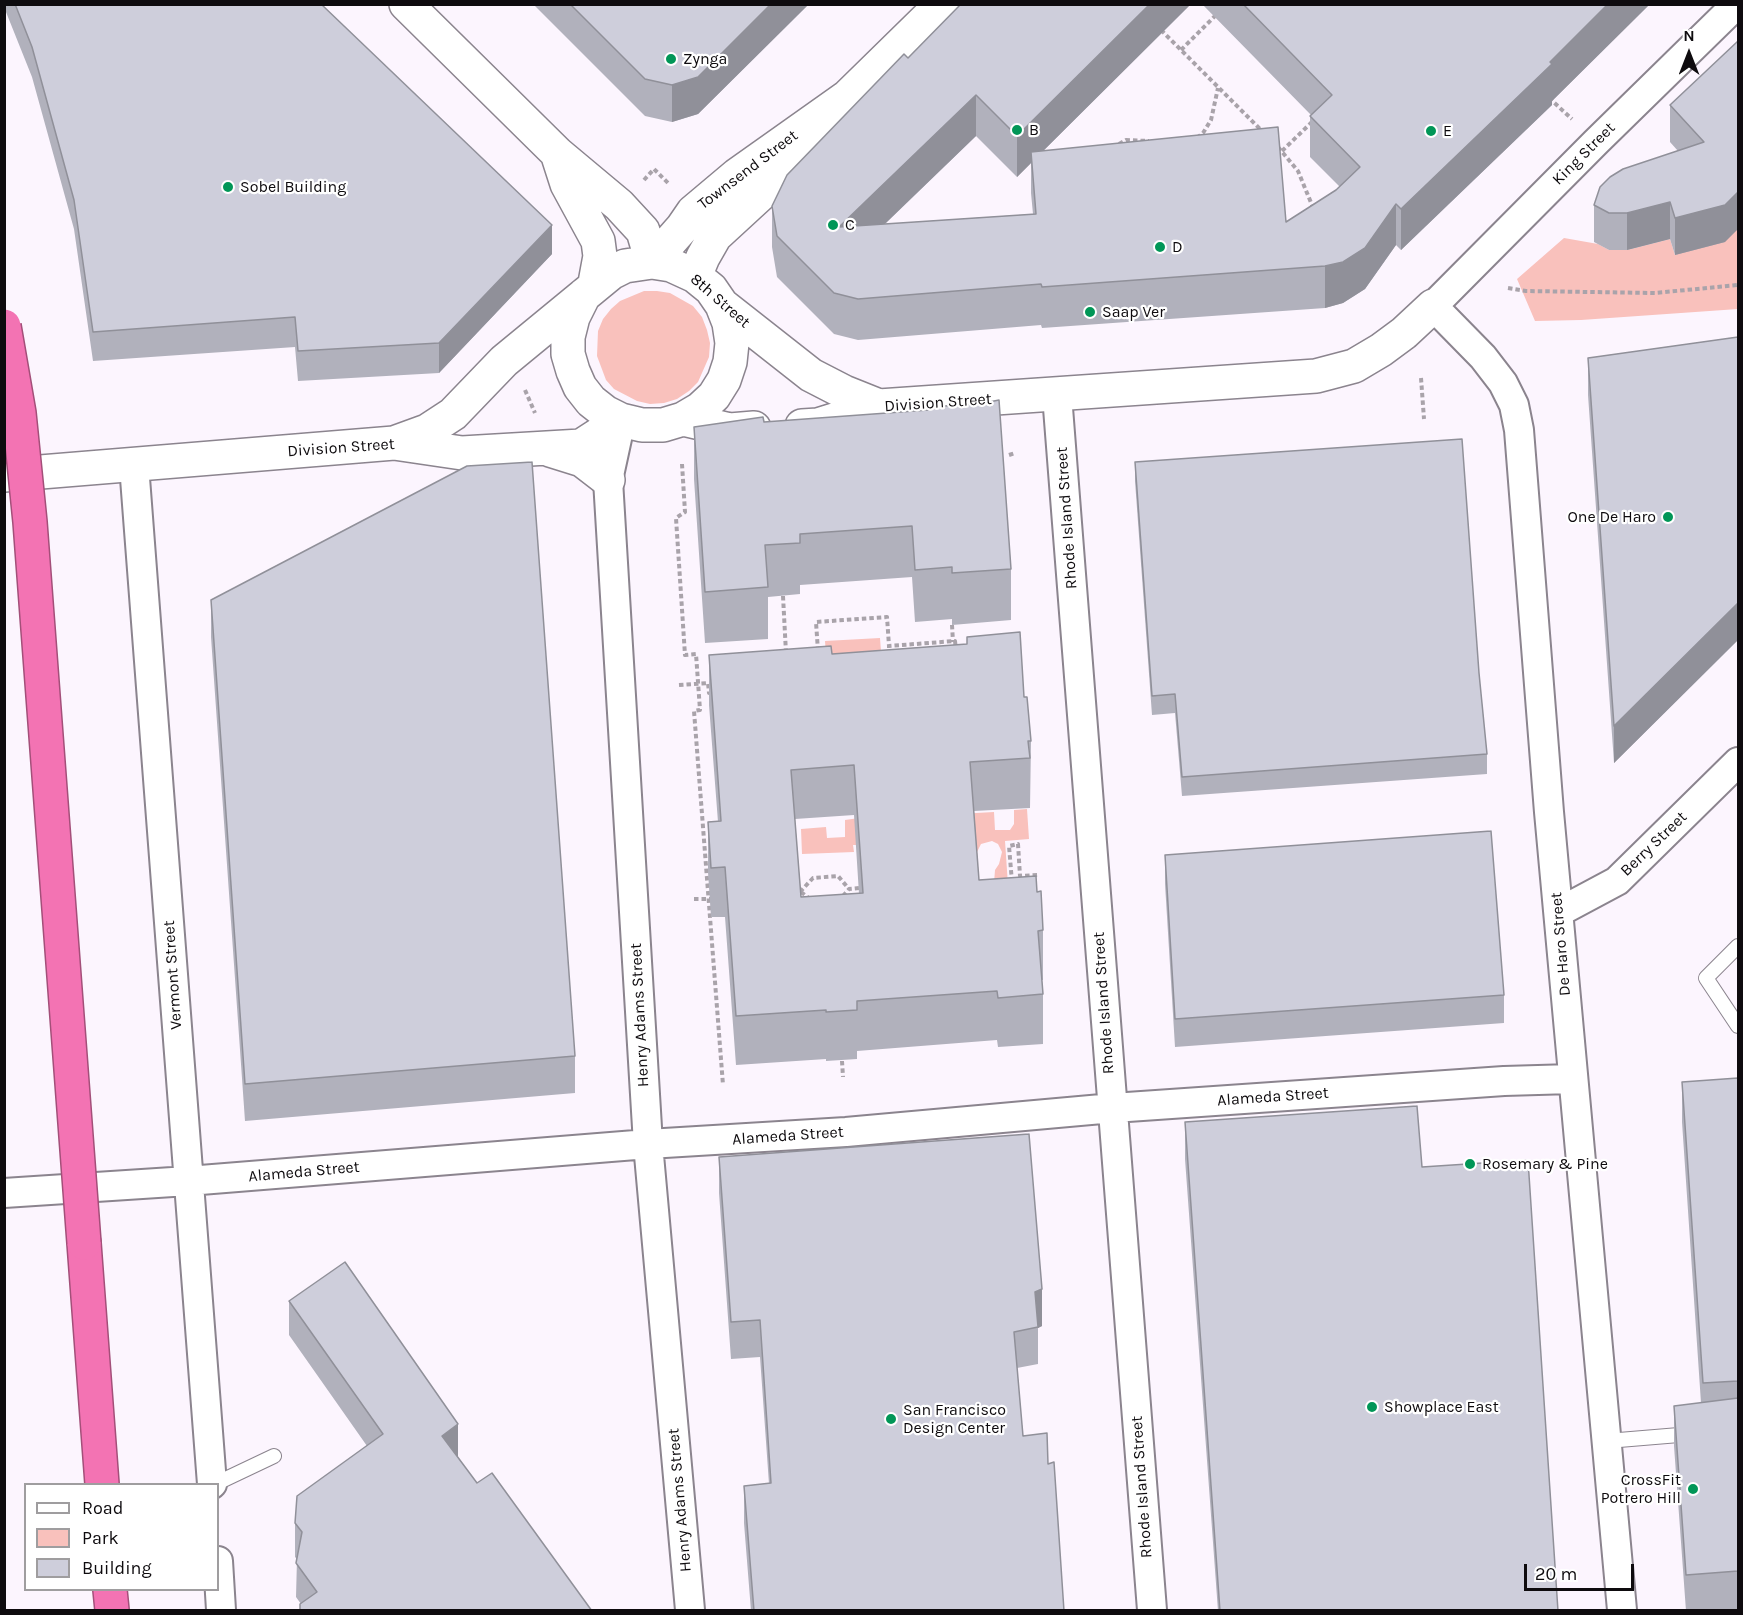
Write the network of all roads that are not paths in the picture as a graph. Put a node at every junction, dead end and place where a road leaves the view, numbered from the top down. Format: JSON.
{"nodes":[{"id":1,"x":406,"y":4,"type":"edge"},
{"id":2,"x":942,"y":4,"type":"edge"},
{"id":3,"x":1737,"y":4,"type":"edge"},
{"id":4,"x":847,"y":97,"type":"junction"},
{"id":5,"x":558,"y":154,"type":"junction"},
{"id":6,"x":629,"y":195,"type":"junction"},
{"id":7,"x":684,"y":202,"type":"junction"},
{"id":8,"x":652,"y":262,"type":"junction"},
{"id":9,"x":695,"y":276,"type":"junction"},
{"id":10,"x":590,"y":289,"type":"junction"},
{"id":11,"x":722,"y":305,"type":"junction"},
{"id":12,"x":1433,"y":306,"type":"junction"},
{"id":13,"x":4,"y":326,"type":"edge"},
{"id":14,"x":1057,"y":395,"type":"junction"},
{"id":15,"x":879,"y":406,"type":"junction"},
{"id":16,"x":684,"y":419,"type":"junction"},
{"id":17,"x":621,"y":420,"type":"junction"},
{"id":18,"x":542,"y":435,"type":"junction"},
{"id":19,"x":394,"y":443,"type":"junction"},
{"id":20,"x":134,"y":465,"type":"junction"},
{"id":21,"x":4,"y":475,"type":"edge"},
{"id":22,"x":608,"y":480,"type":"junction"},
{"id":23,"x":1738,"y":762,"type":"edge"},
{"id":24,"x":1559,"y":912,"type":"junction"},
{"id":25,"x":1738,"y":946,"type":"edge"},
{"id":26,"x":1738,"y":1026,"type":"edge"},
{"id":27,"x":1572,"y":1079,"type":"junction"},
{"id":28,"x":1113,"y":1108,"type":"junction"},
{"id":29,"x":648,"y":1144,"type":"junction"},
{"id":30,"x":188,"y":1181,"type":"junction"},
{"id":31,"x":4,"y":1193,"type":"edge"},
{"id":32,"x":1704,"y":1433,"type":"edge"},
{"id":33,"x":1607,"y":1441,"type":"junction"},
{"id":34,"x":274,"y":1456,"type":"dead end"},
{"id":35,"x":102,"y":1483,"type":"edge"},
{"id":36,"x":214,"y":1483,"type":"edge"},
{"id":37,"x":218,"y":1483,"type":"edge"},
{"id":38,"x":219,"y":1578,"type":"edge"},
{"id":39,"x":110,"y":1591,"type":"edge"},
{"id":40,"x":112,"y":1611,"type":"edge"},
{"id":41,"x":221,"y":1611,"type":"edge"},
{"id":42,"x":690,"y":1611,"type":"edge"},
{"id":43,"x":1152,"y":1611,"type":"edge"},
{"id":44,"x":1622,"y":1611,"type":"edge"}],
"edges":[{"from":1,"to":5,"type":"street"},
{"from":2,"to":4,"type":"street","name":"Townsend Street"},
{"from":3,"to":12,"type":"street","name":"King Street"},
{"from":4,"to":7,"type":"street","name":"Townsend Street"},
{"from":4,"to":9,"type":"street","name":"Townsend Street"},
{"from":5,"to":6,"type":"street"},
{"from":5,"to":10,"type":"street"},
{"from":6,"to":7,"type":"street"},
{"from":6,"to":8,"type":"street"},
{"from":7,"to":8,"type":"street","name":"Townsend Street"},
{"from":8,"to":9,"type":"street","name":"8th Street"},
{"from":8,"to":10,"type":"street"},
{"from":9,"to":11,"type":"street","name":"8th Street"},
{"from":10,"to":17,"type":"street"},
{"from":10,"to":19,"type":"street"},
{"from":11,"to":15,"type":"street","name":"8th Street"},
{"from":11,"to":16,"type":"street"},
{"from":12,"to":14,"type":"street","name":"Division Street"},
{"from":12,"to":24,"type":"street","name":"De Haro Street"},
{"from":13,"to":35,"type":"highway","bridge":true},
{"from":14,"to":15,"type":"street","name":"Division Street"},
{"from":14,"to":28,"type":"street","name":"Rhode Island Street"},
{"from":15,"to":16,"type":"street","name":"Division Street"},
{"from":16,"to":17,"type":"street","name":"Division Street"},
{"from":17,"to":18,"type":"street","name":"Division Street"},
{"from":17,"to":22,"type":"street","name":"Henry Adams Street"},
{"from":18,"to":19,"type":"street","name":"Division Street"},
{"from":18,"to":22,"type":"street"},
{"from":19,"to":20,"type":"street","name":"Division Street"},
{"from":20,"to":21,"type":"street","name":"Division Street"},
{"from":20,"to":30,"type":"street","name":"Vermont Street"},
{"from":22,"to":29,"type":"street","name":"Henry Adams Street"},
{"from":23,"to":24,"type":"street","name":"Berry Street"},
{"from":24,"to":27,"type":"street","name":"De Haro Street"},
{"from":25,"to":26,"type":"lane"},
{"from":27,"to":28,"type":"street","name":"Alameda Street"},
{"from":27,"to":33,"type":"street","name":"De Haro Street"},
{"from":28,"to":29,"type":"street","name":"Alameda Street"},
{"from":28,"to":43,"type":"street","name":"Rhode Island Street"},
{"from":29,"to":30,"type":"street","name":"Alameda Street"},
{"from":29,"to":42,"type":"street","name":"Henry Adams Street"},
{"from":30,"to":31,"type":"street","name":"Alameda Street"},
{"from":30,"to":36,"type":"street","name":"Vermont Street"},
{"from":32,"to":33,"type":"lane"},
{"from":33,"to":44,"type":"street","name":"De Haro Street"},
{"from":34,"to":37,"type":"lane"},
{"from":38,"to":41,"type":"street"},
{"from":39,"to":40,"type":"highway"}]}
